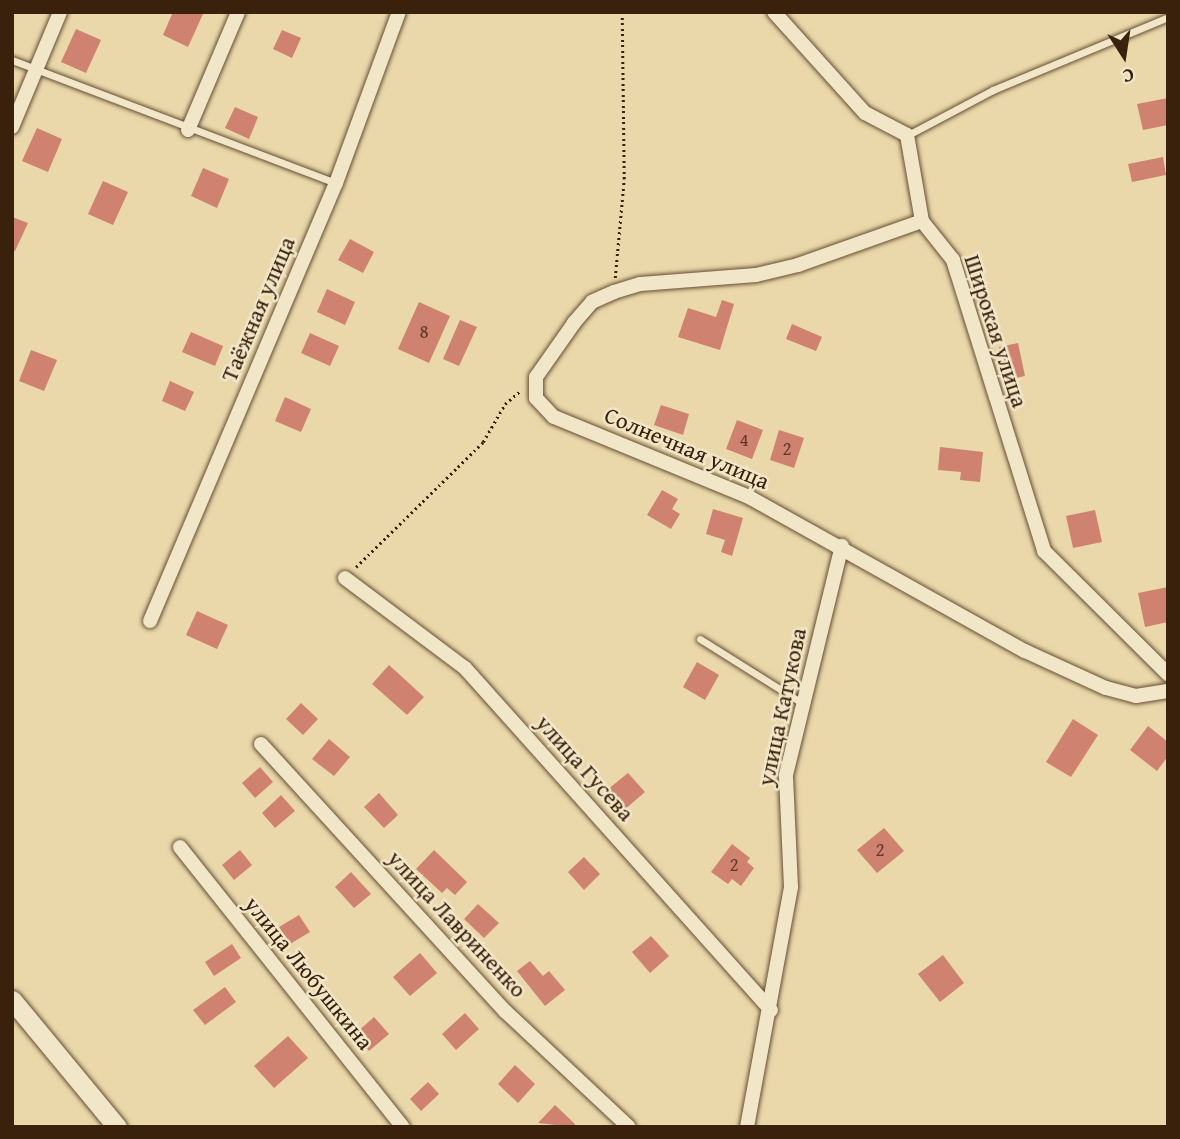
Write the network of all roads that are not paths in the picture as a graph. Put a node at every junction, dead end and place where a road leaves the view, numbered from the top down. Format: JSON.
{"nodes":[{"id":1,"x":60,"y":12,"type":"edge"},
{"id":2,"x":238,"y":12,"type":"edge"},
{"id":3,"x":399,"y":12,"type":"edge"},
{"id":4,"x":774,"y":12,"type":"edge"},
{"id":5,"x":1168,"y":17,"type":"edge"},
{"id":6,"x":12,"y":60,"type":"edge"},
{"id":7,"x":37,"y":68,"type":"junction"},
{"id":8,"x":12,"y":127,"type":"edge"},
{"id":9,"x":188,"y":130,"type":"junction"},
{"id":10,"x":907,"y":135,"type":"junction"},
{"id":11,"x":336,"y":183,"type":"junction"},
{"id":12,"x":922,"y":220,"type":"junction"},
{"id":13,"x":842,"y":546,"type":"junction"},
{"id":14,"x":345,"y":578,"type":"road end"},
{"id":15,"x":150,"y":621,"type":"dead end"},
{"id":16,"x":701,"y":639,"type":"dead end"},
{"id":17,"x":1168,"y":674,"type":"edge"},
{"id":18,"x":1168,"y":691,"type":"edge"},
{"id":19,"x":802,"y":703,"type":"junction"},
{"id":20,"x":261,"y":744,"type":"dead end"},
{"id":21,"x":180,"y":847,"type":"dead end"},
{"id":22,"x":12,"y":1000,"type":"edge"},
{"id":23,"x":771,"y":1010,"type":"junction"},
{"id":24,"x":117,"y":1127,"type":"edge"},
{"id":25,"x":403,"y":1127,"type":"edge"},
{"id":26,"x":629,"y":1127,"type":"edge"},
{"id":27,"x":747,"y":1127,"type":"edge"}],
"edges":[{"from":1,"to":7,"type":"street"},
{"from":2,"to":9,"type":"street"},
{"from":3,"to":11,"type":"street","name":"Таёжная улица"},
{"from":4,"to":10,"type":"street"},
{"from":5,"to":10,"type":"lane"},
{"from":6,"to":7,"type":"lane"},
{"from":7,"to":8,"type":"street"},
{"from":7,"to":9,"type":"lane"},
{"from":9,"to":11,"type":"lane"},
{"from":10,"to":12,"type":"street"},
{"from":11,"to":15,"type":"street","name":"Таёжная улица"},
{"from":12,"to":13,"type":"street","name":"Солнечная улица"},
{"from":12,"to":17,"type":"street","name":"Широкая улица"},
{"from":13,"to":18,"type":"street","name":"Солнечная улица"},
{"from":13,"to":19,"type":"street","name":"улица Катукова"},
{"from":14,"to":23,"type":"street","name":"улица Гусева"},
{"from":16,"to":19,"type":"lane"},
{"from":19,"to":23,"type":"street","name":"улица Катукова"},
{"from":20,"to":26,"type":"street","name":"улица Лавриненко"},
{"from":21,"to":25,"type":"street","name":"улица Любушкина"},
{"from":22,"to":24,"type":"main road"},
{"from":23,"to":27,"type":"street","name":"улица Катукова"}]}
